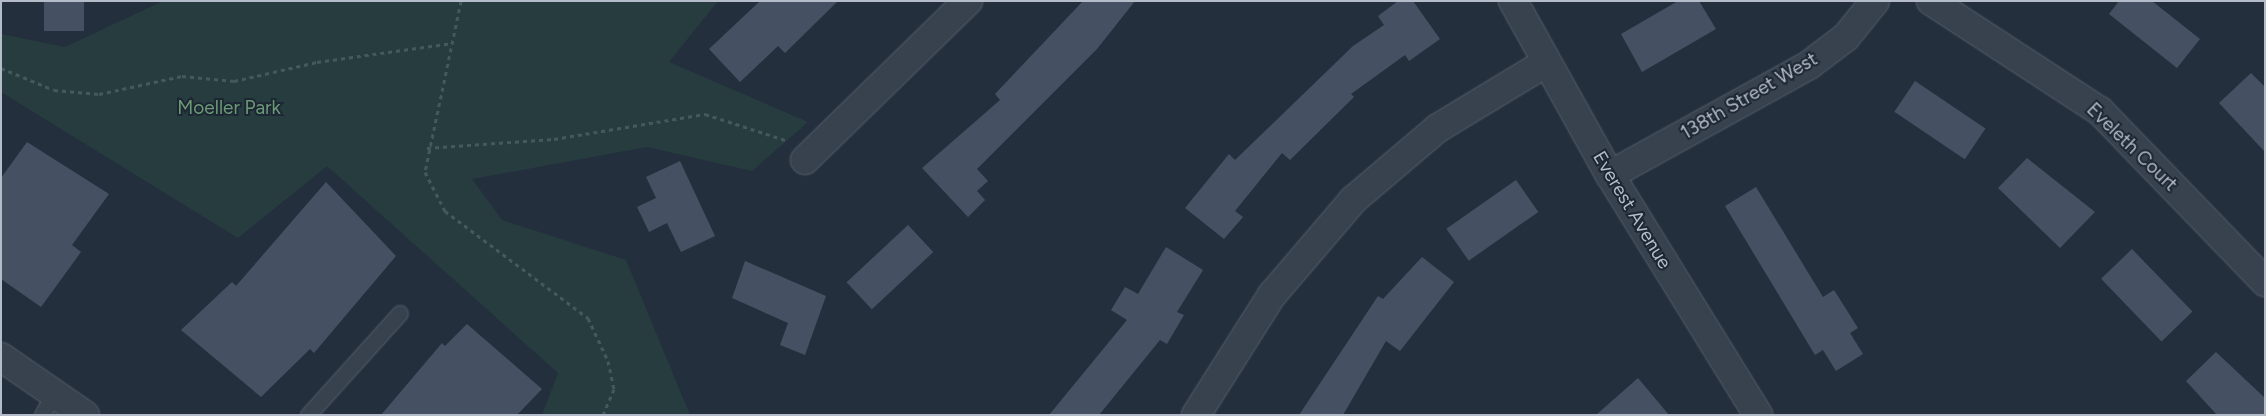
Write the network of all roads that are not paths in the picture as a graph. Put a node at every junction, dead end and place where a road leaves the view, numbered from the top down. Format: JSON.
{"nodes":[{"id":1,"x":968,"y":1,"type":"edge"},
{"id":2,"x":1513,"y":1,"type":"edge"},
{"id":3,"x":1876,"y":1,"type":"edge"},
{"id":4,"x":1931,"y":1,"type":"edge"},
{"id":5,"x":1547,"y":62,"type":"junction"},
{"id":6,"x":805,"y":160,"type":"dead end"},
{"id":7,"x":1610,"y":175,"type":"junction"},
{"id":8,"x":2265,"y":282,"type":"edge"},
{"id":9,"x":400,"y":313,"type":"dead end"},
{"id":10,"x":1,"y":357,"type":"edge"},
{"id":11,"x":48,"y":404,"type":"edge"},
{"id":12,"x":85,"y":415,"type":"edge"},
{"id":13,"x":308,"y":415,"type":"edge"},
{"id":14,"x":1196,"y":415,"type":"edge"},
{"id":15,"x":1758,"y":415,"type":"edge"}],
"edges":[{"from":1,"to":6,"type":"street"},
{"from":2,"to":5,"type":"street","name":"Everest Avenue"},
{"from":3,"to":7,"type":"street","name":"138th Street West"},
{"from":4,"to":8,"type":"street","name":"Eveleth Court"},
{"from":5,"to":7,"type":"street","name":"Everest Avenue"},
{"from":5,"to":14,"type":"street"},
{"from":7,"to":15,"type":"street","name":"Everest Avenue"},
{"from":9,"to":13,"type":"lane"},
{"from":10,"to":11,"type":"street"},
{"from":11,"to":12,"type":"street"}]}
